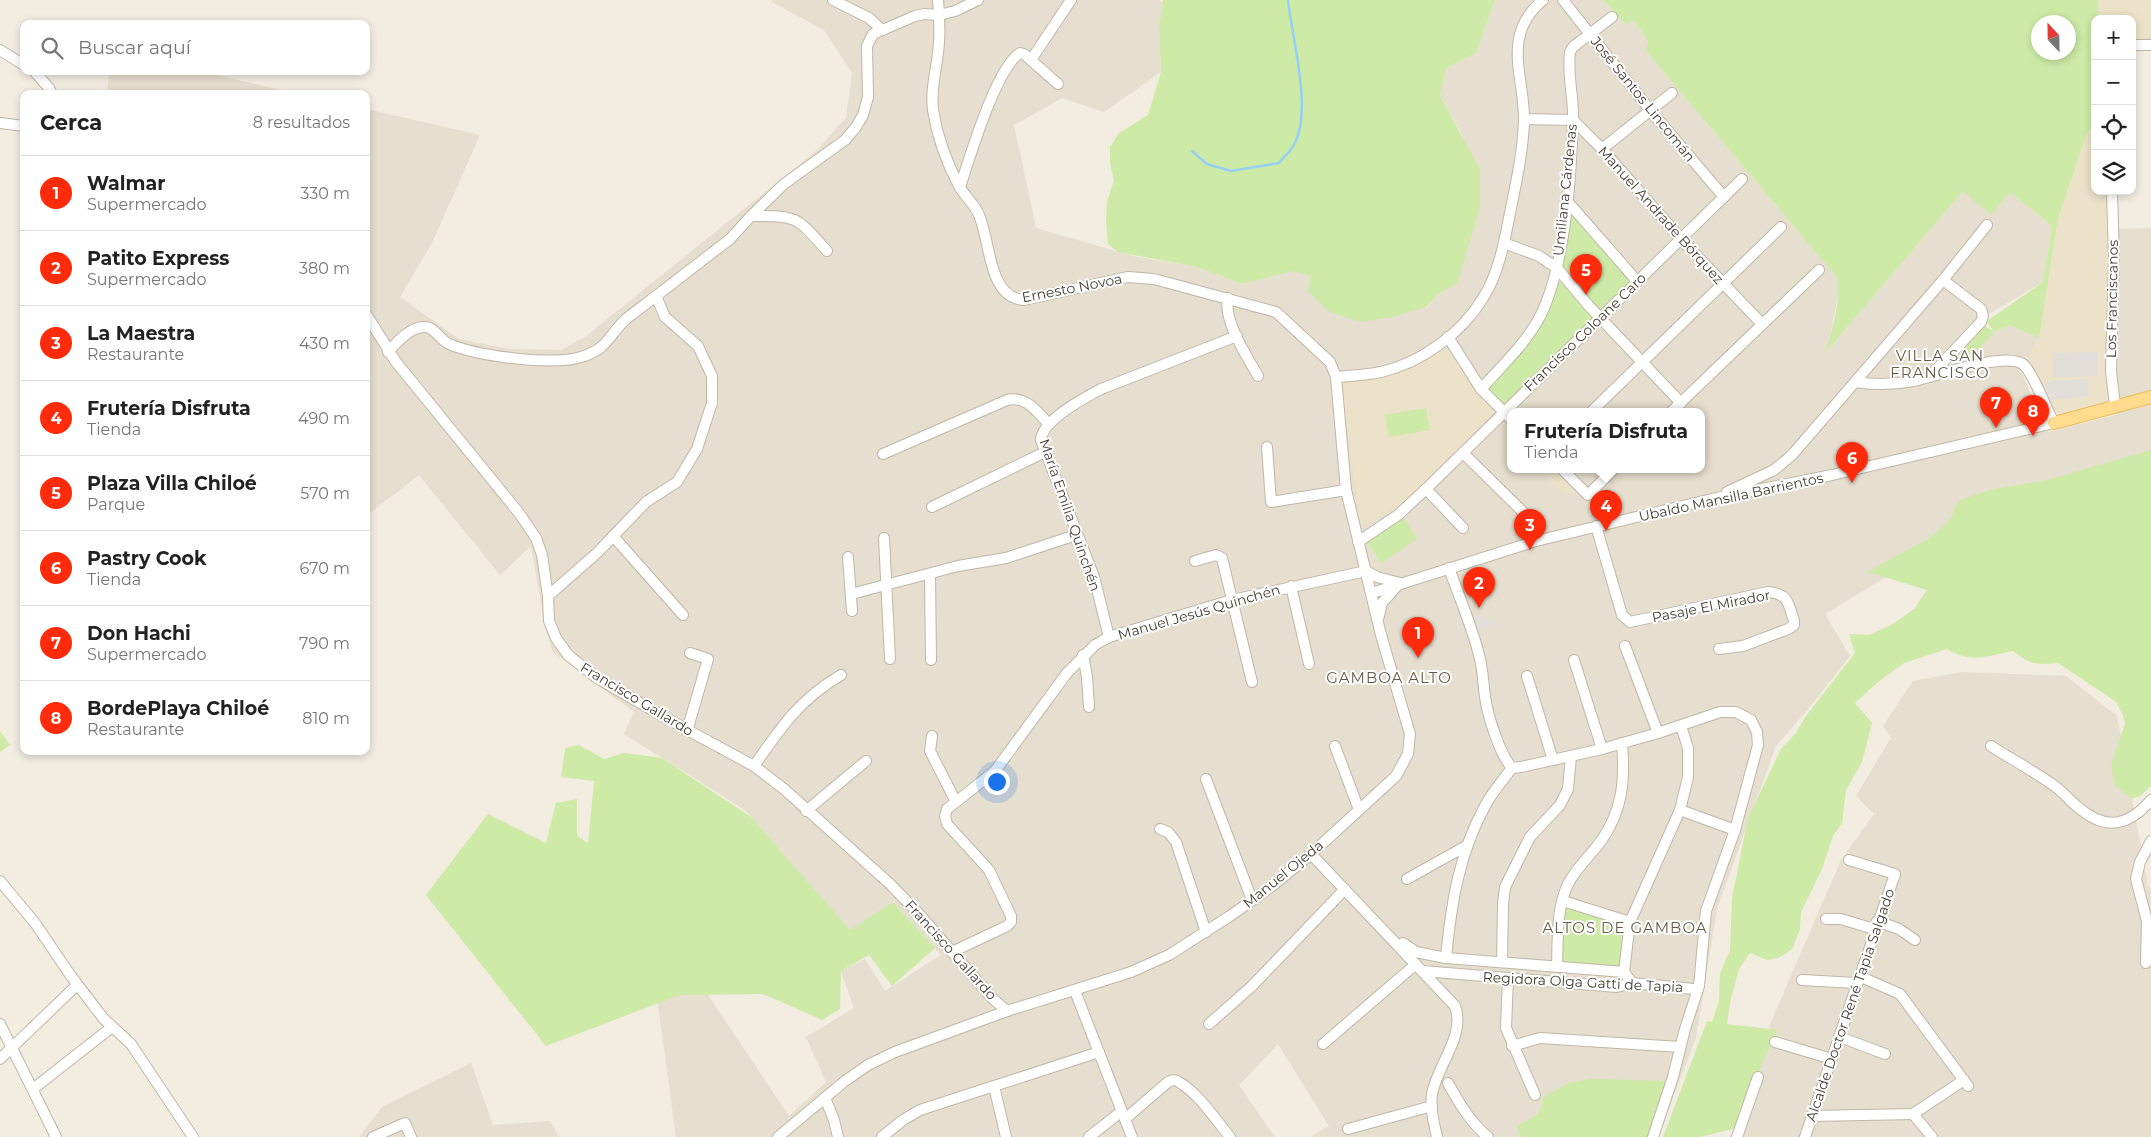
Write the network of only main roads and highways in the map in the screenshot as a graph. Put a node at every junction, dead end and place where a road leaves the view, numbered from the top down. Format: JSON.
{"nodes":[{"id":1,"x":2151,"y":397,"type":"edge"},
{"id":2,"x":2054,"y":423,"type":"road end"}],
"edges":[{"from":1,"to":2,"type":"main road","name":"Ubaldo Mansilla Barrientos"}]}
